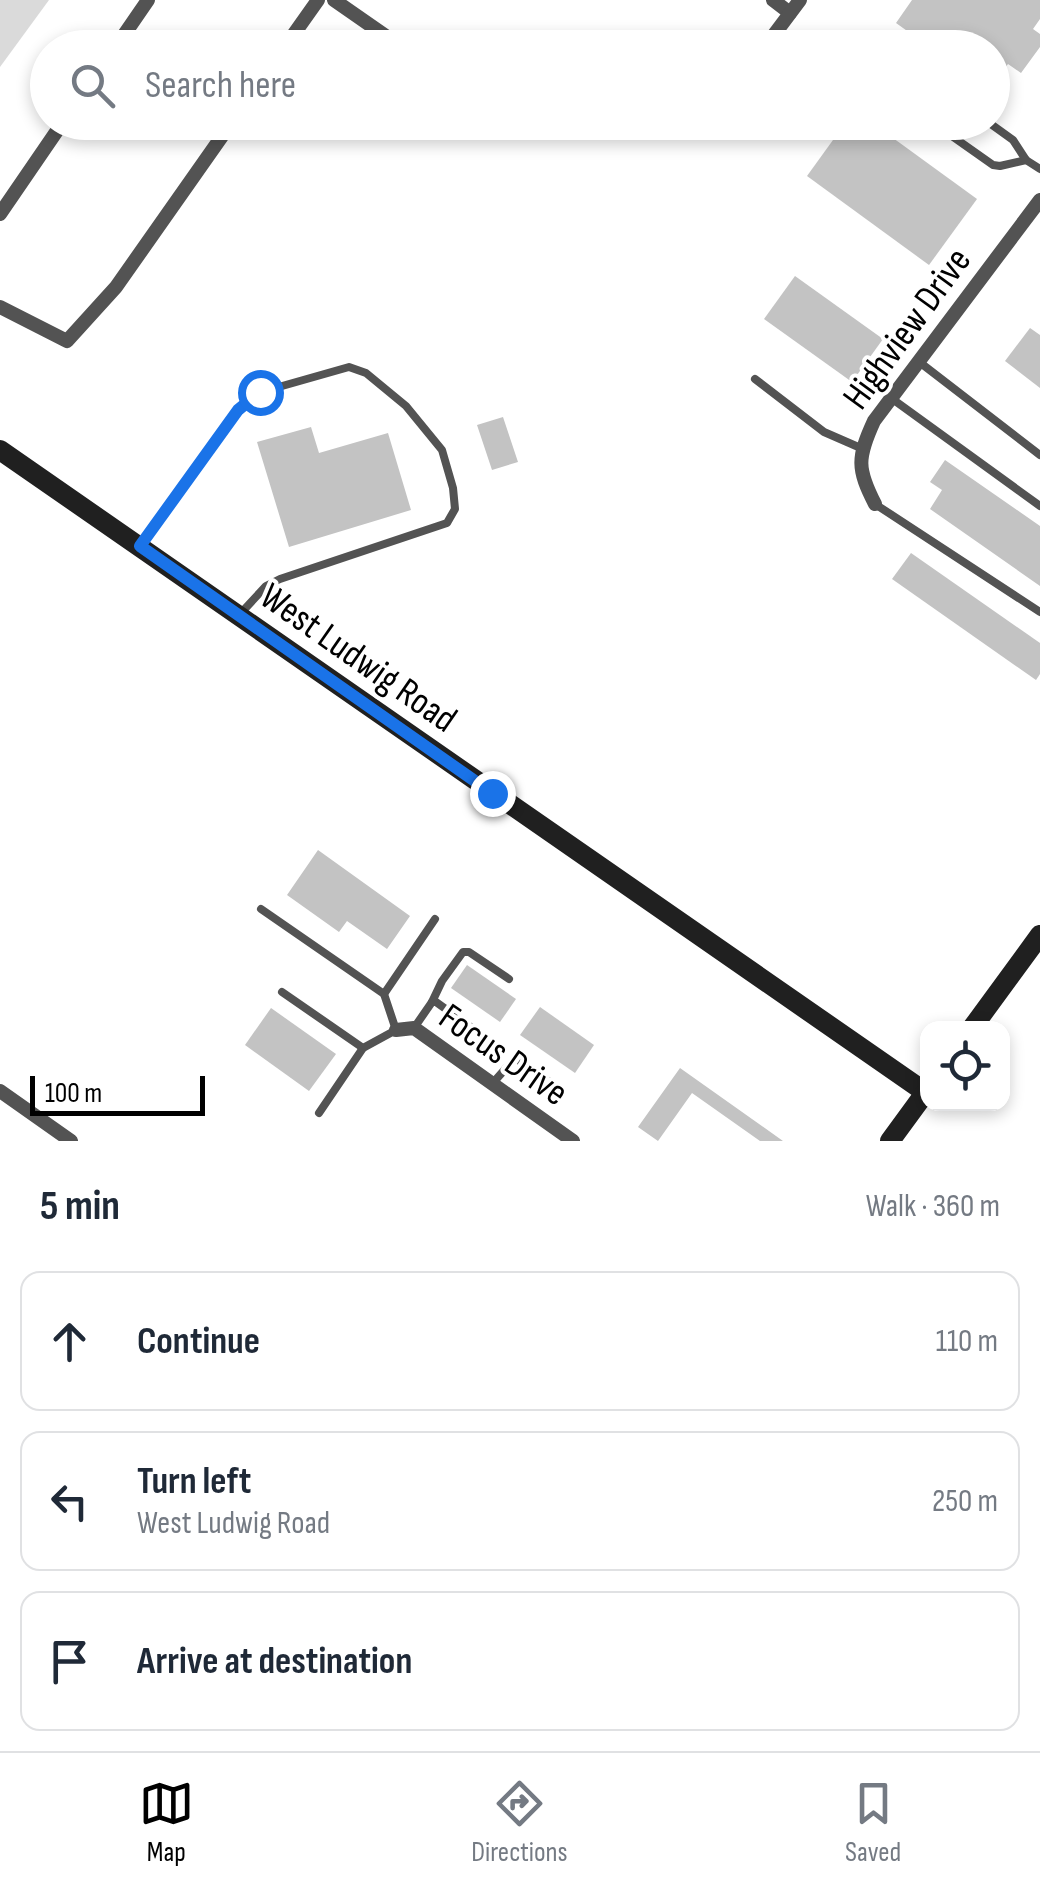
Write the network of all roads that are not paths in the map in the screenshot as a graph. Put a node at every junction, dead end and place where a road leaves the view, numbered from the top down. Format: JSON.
{"nodes":[{"id":1,"x":148,"y":0,"type":"edge"},
{"id":2,"x":318,"y":0,"type":"edge"},
{"id":3,"x":334,"y":0,"type":"edge"},
{"id":4,"x":772,"y":0,"type":"edge"},
{"id":5,"x":795,"y":6,"type":"edge"},
{"id":6,"x":127,"y":30,"type":"edge"},
{"id":7,"x":297,"y":30,"type":"edge"},
{"id":8,"x":378,"y":30,"type":"edge"},
{"id":9,"x":777,"y":30,"type":"edge"},
{"id":10,"x":1010,"y":138,"type":"edge"},
{"id":11,"x":51,"y":140,"type":"edge"},
{"id":12,"x":219,"y":140,"type":"edge"},
{"id":13,"x":957,"y":140,"type":"edge"},
{"id":14,"x":1026,"y":160,"type":"junction"},
{"id":15,"x":1040,"y":169,"type":"edge"},
{"id":16,"x":1040,"y":200,"type":"edge"},
{"id":17,"x":0,"y":214,"type":"edge"},
{"id":18,"x":0,"y":307,"type":"edge"},
{"id":19,"x":918,"y":361,"type":"junction"},
{"id":20,"x":755,"y":379,"type":"dead end"},
{"id":21,"x":891,"y":398,"type":"junction"},
{"id":22,"x":863,"y":449,"type":"junction"},
{"id":23,"x":0,"y":450,"type":"edge"},
{"id":24,"x":1040,"y":455,"type":"edge"},
{"id":25,"x":876,"y":504,"type":"joint"},
{"id":26,"x":1040,"y":506,"type":"edge"},
{"id":27,"x":140,"y":546,"type":"junction"},
{"id":28,"x":1040,"y":612,"type":"edge"},
{"id":29,"x":240,"y":616,"type":"junction"},
{"id":30,"x":261,"y":909,"type":"dead end"},
{"id":31,"x":435,"y":918,"type":"dead end"},
{"id":32,"x":1040,"y":935,"type":"edge"},
{"id":33,"x":509,"y":979,"type":"dead end"},
{"id":34,"x":282,"y":992,"type":"dead end"},
{"id":35,"x":384,"y":994,"type":"junction"},
{"id":36,"x":432,"y":1002,"type":"junction"},
{"id":37,"x":977,"y":1021,"type":"edge"},
{"id":38,"x":414,"y":1028,"type":"junction"},
{"id":39,"x":396,"y":1030,"type":"junction"},
{"id":40,"x":486,"y":1038,"type":"dead end"},
{"id":41,"x":364,"y":1048,"type":"junction"},
{"id":42,"x":492,"y":1084,"type":"junction"},
{"id":43,"x":920,"y":1086,"type":"edge"},
{"id":44,"x":560,"y":1088,"type":"dead end"},
{"id":45,"x":0,"y":1091,"type":"edge"},
{"id":46,"x":920,"y":1098,"type":"edge"},
{"id":47,"x":319,"y":1113,"type":"dead end"},
{"id":48,"x":72,"y":1141,"type":"edge"},
{"id":49,"x":573,"y":1141,"type":"edge"},
{"id":50,"x":890,"y":1141,"type":"edge"}],
"edges":[{"from":1,"to":6,"type":"street"},
{"from":2,"to":7,"type":"street"},
{"from":3,"to":8,"type":"street"},
{"from":4,"to":5,"type":"street"},
{"from":5,"to":9,"type":"street"},
{"from":10,"to":14,"type":"lane"},
{"from":11,"to":17,"type":"street"},
{"from":12,"to":18,"type":"street"},
{"from":13,"to":14,"type":"lane"},
{"from":14,"to":15,"type":"lane"},
{"from":16,"to":19,"type":"street","name":"Highview Drive"},
{"from":19,"to":21,"type":"street","name":"Highview Drive"},
{"from":19,"to":24,"type":"lane"},
{"from":20,"to":22,"type":"lane"},
{"from":21,"to":22,"type":"street","name":"Highview Drive"},
{"from":21,"to":26,"type":"lane"},
{"from":22,"to":25,"type":"street","name":"Highview Drive"},
{"from":23,"to":27,"type":"main road","name":"West Ludwig Road"},
{"from":25,"to":28,"type":"lane"},
{"from":27,"to":29,"type":"main road","name":"West Ludwig Road"},
{"from":27,"to":29,"type":"lane"},
{"from":29,"to":43,"type":"main road","name":"West Ludwig Road"},
{"from":30,"to":35,"type":"lane"},
{"from":31,"to":35,"type":"lane"},
{"from":32,"to":37,"type":"main road"},
{"from":33,"to":36,"type":"lane"},
{"from":34,"to":41,"type":"lane"},
{"from":35,"to":39,"type":"lane"},
{"from":36,"to":38,"type":"lane"},
{"from":36,"to":40,"type":"lane"},
{"from":38,"to":39,"type":"street","name":"Focus Drive"},
{"from":38,"to":42,"type":"street","name":"Focus Drive"},
{"from":39,"to":41,"type":"lane"},
{"from":41,"to":47,"type":"lane"},
{"from":42,"to":44,"type":"lane"},
{"from":42,"to":49,"type":"street","name":"Focus Drive"},
{"from":45,"to":48,"type":"street"},
{"from":46,"to":50,"type":"main road"}]}
